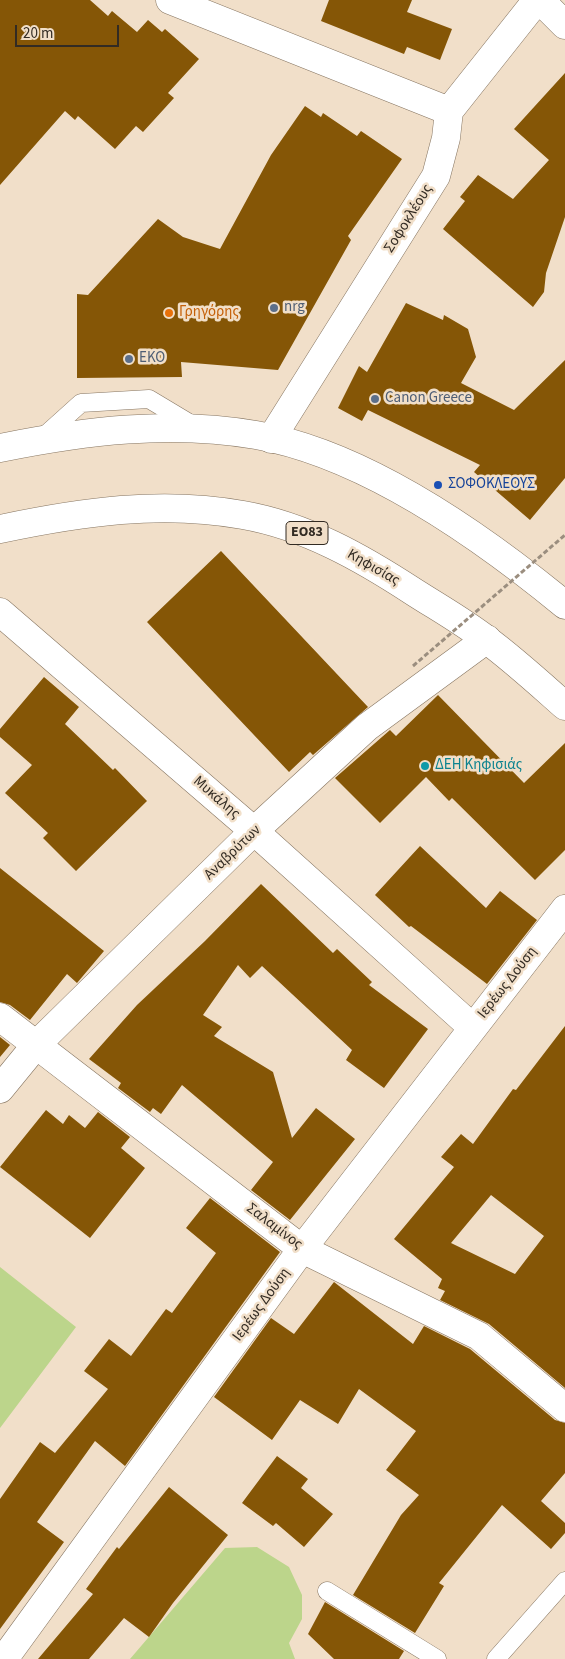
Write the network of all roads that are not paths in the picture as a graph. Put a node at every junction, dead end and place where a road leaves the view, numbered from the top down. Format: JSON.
{"nodes":[{"id":1,"x":170,"y":0,"type":"edge"},
{"id":2,"x":539,"y":0,"type":"edge"},
{"id":3,"x":565,"y":25,"type":"edge"},
{"id":4,"x":449,"y":111,"type":"junction"},
{"id":5,"x":271,"y":439,"type":"junction"},
{"id":6,"x":0,"y":448,"type":"edge"},
{"id":7,"x":0,"y":529,"type":"edge"},
{"id":8,"x":565,"y":605,"type":"edge"},
{"id":9,"x":0,"y":612,"type":"edge"},
{"id":10,"x":487,"y":639,"type":"junction"},
{"id":11,"x":565,"y":706,"type":"edge"},
{"id":12,"x":254,"y":831,"type":"junction"},
{"id":13,"x":565,"y":910,"type":"edge"},
{"id":14,"x":0,"y":1017,"type":"edge"},
{"id":15,"x":473,"y":1028,"type":"junction"},
{"id":16,"x":36,"y":1045,"type":"junction"},
{"id":17,"x":0,"y":1089,"type":"edge"},
{"id":18,"x":302,"y":1249,"type":"junction"},
{"id":19,"x":565,"y":1408,"type":"edge"},
{"id":20,"x":565,"y":1581,"type":"edge"},
{"id":21,"x":327,"y":1591,"type":"dead end"},
{"id":22,"x":4,"y":1659,"type":"edge"},
{"id":23,"x":438,"y":1659,"type":"edge"},
{"id":24,"x":496,"y":1659,"type":"edge"}],
"edges":[{"from":1,"to":4,"type":"street"},
{"from":2,"to":3,"type":"street"},
{"from":2,"to":4,"type":"street"},
{"from":4,"to":5,"type":"street","name":"Σοφοκλέους"},
{"from":5,"to":6,"type":"street"},
{"from":5,"to":8,"type":"street"},
{"from":7,"to":10,"type":"street","name":"Κηφισίας","number":"ΕΟ83"},
{"from":9,"to":12,"type":"street","name":"Μυκάλης"},
{"from":10,"to":11,"type":"street","name":"Κηφισίας","number":"ΕΟ83"},
{"from":10,"to":12,"type":"street","name":"Αναβρύτων"},
{"from":12,"to":15,"type":"street","name":"Μυκάλης"},
{"from":12,"to":16,"type":"street","name":"Αναβρύτων"},
{"from":13,"to":15,"type":"street","name":"Ιερέως Δούση"},
{"from":14,"to":16,"type":"street","name":"Σαλαμίνος"},
{"from":15,"to":18,"type":"street","name":"Ιερέως Δούση"},
{"from":16,"to":17,"type":"street","name":"Αναβρύτων"},
{"from":16,"to":18,"type":"street","name":"Σαλαμίνος"},
{"from":18,"to":19,"type":"street","name":"Σαλαμίνος"},
{"from":18,"to":22,"type":"street","name":"Ιερέως Δούση"},
{"from":20,"to":24,"type":"lane"},
{"from":21,"to":23,"type":"lane"}]}
